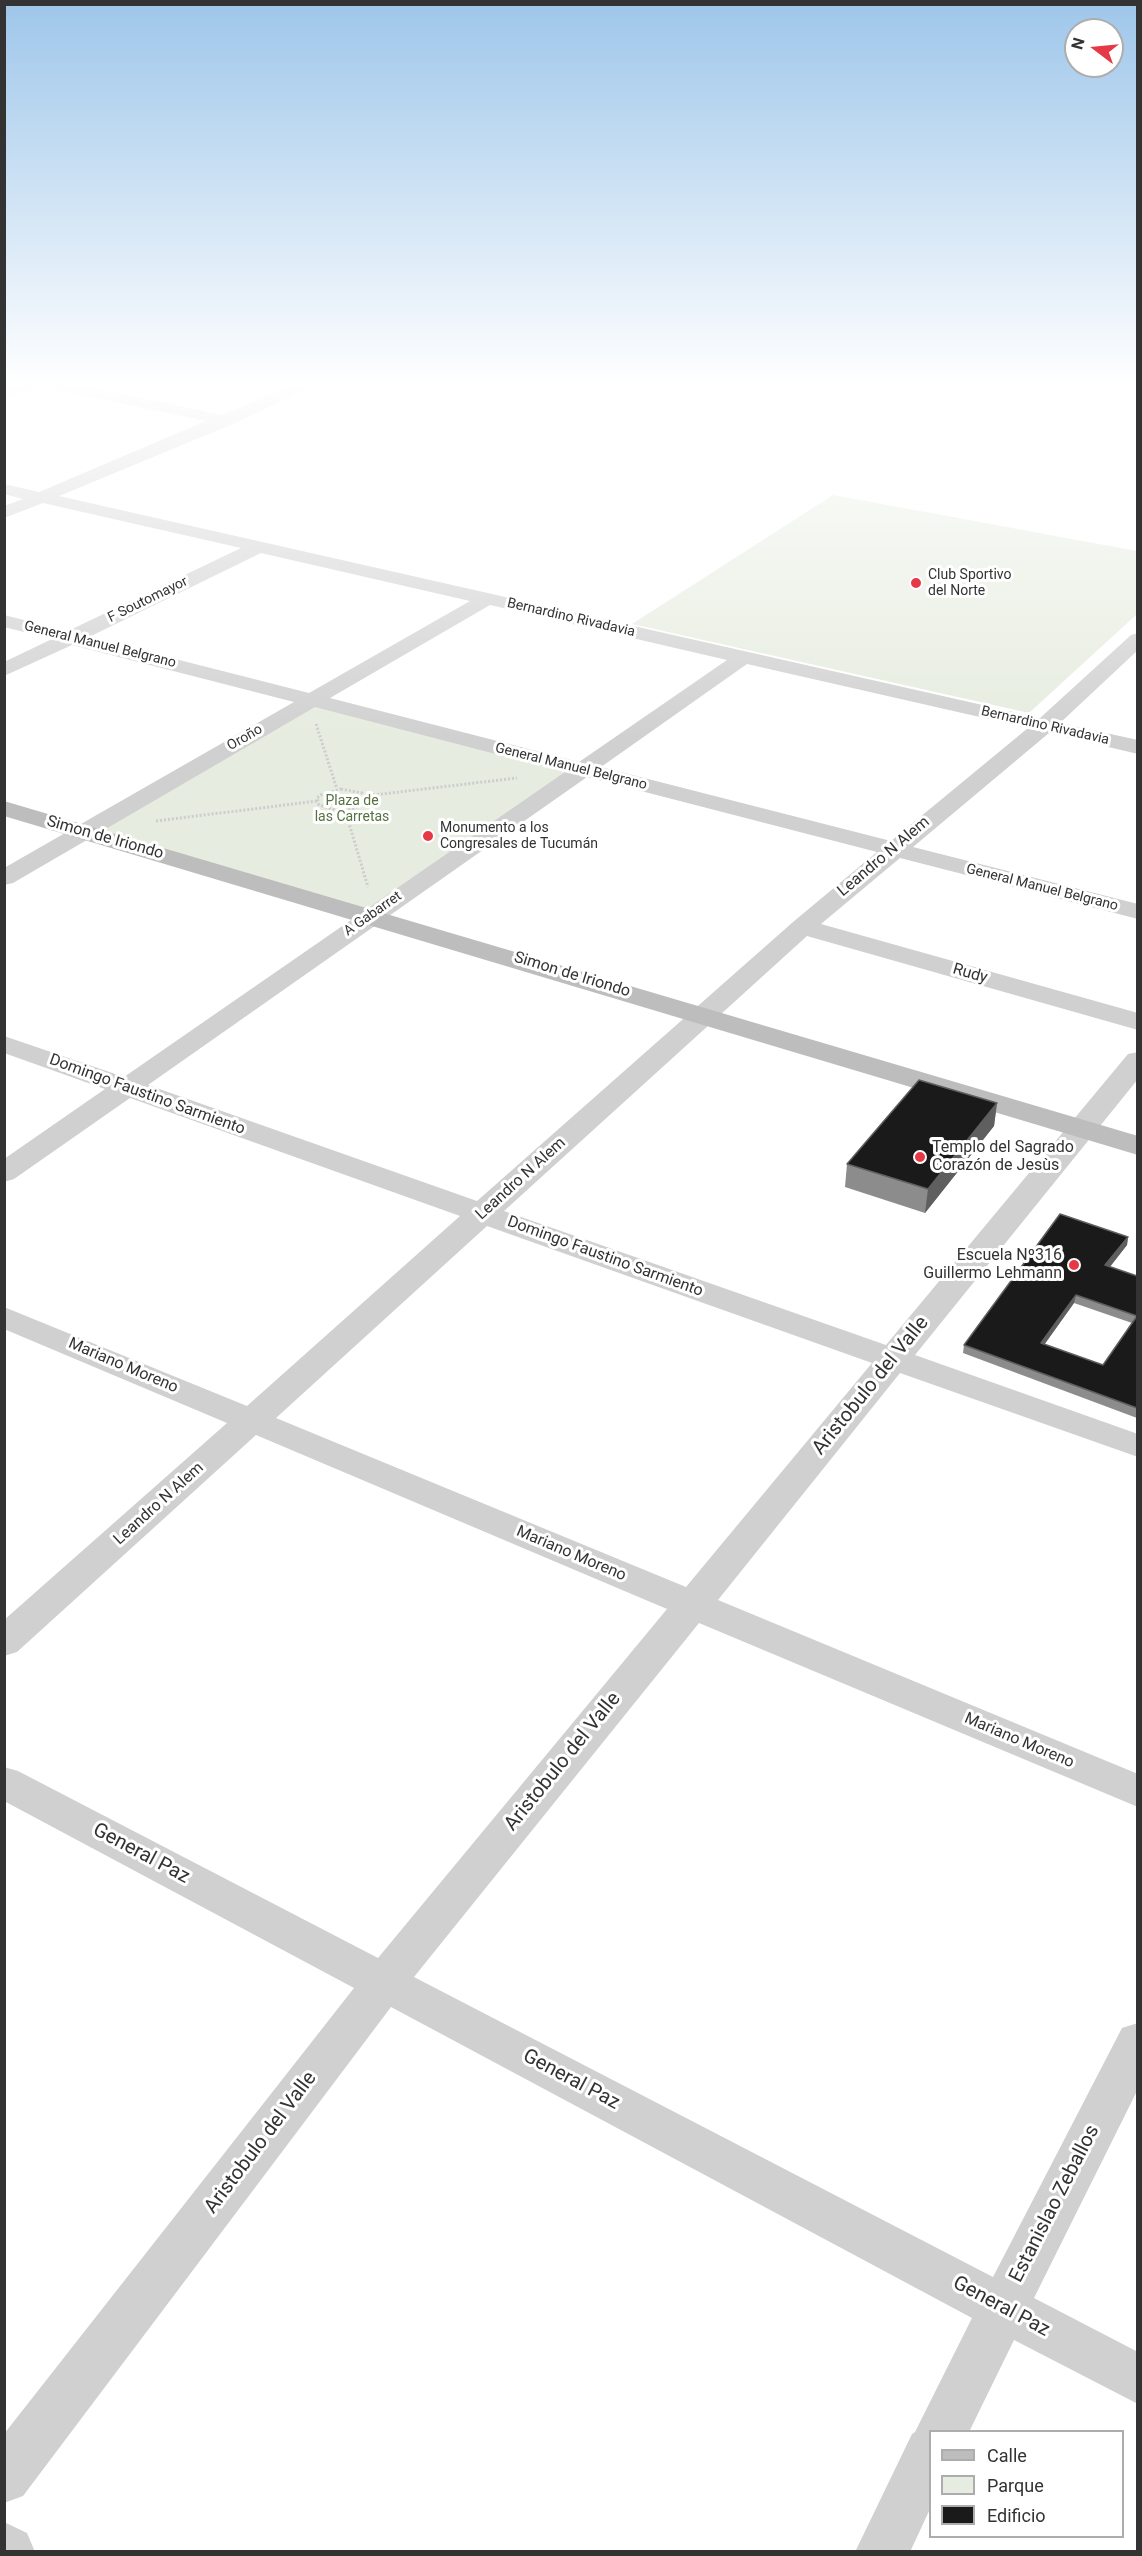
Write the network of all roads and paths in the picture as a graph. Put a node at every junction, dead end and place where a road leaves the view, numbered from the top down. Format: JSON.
{"nodes":[{"id":1,"x":33,"y":500,"type":"edge"},
{"id":2,"x":55,"y":500,"type":"edge"},
{"id":3,"x":4,"y":513,"type":"edge"},
{"id":4,"x":259,"y":547,"type":"junction"},
{"id":5,"x":487,"y":599,"type":"junction"},
{"id":6,"x":4,"y":621,"type":"edge"},
{"id":7,"x":71,"y":638,"type":"junction"},
{"id":8,"x":1137,"y":639,"type":"edge"},
{"id":9,"x":743,"y":658,"type":"junction"},
{"id":10,"x":4,"y":670,"type":"edge"},
{"id":11,"x":312,"y":708,"type":"junction"},
{"id":12,"x":1044,"y":726,"type":"junction"},
{"id":13,"x":1137,"y":747,"type":"edge"},
{"id":14,"x":585,"y":770,"type":"junction"},
{"id":15,"x":524,"y":778,"type":"dead end"},
{"id":16,"x":337,"y":789,"type":"junction"},
{"id":17,"x":365,"y":796,"type":"junction"},
{"id":18,"x":316,"y":801,"type":"junction"},
{"id":19,"x":4,"y":808,"type":"edge"},
{"id":20,"x":345,"y":810,"type":"junction"},
{"id":21,"x":154,"y":821,"type":"dead end"},
{"id":22,"x":84,"y":832,"type":"junction"},
{"id":23,"x":892,"y":849,"type":"junction"},
{"id":24,"x":4,"y":878,"type":"edge"},
{"id":25,"x":371,"y":905,"type":"junction"},
{"id":26,"x":1137,"y":912,"type":"edge"},
{"id":27,"x":802,"y":927,"type":"junction"},
{"id":28,"x":705,"y":1015,"type":"junction"},
{"id":29,"x":1137,"y":1022,"type":"edge"},
{"id":30,"x":4,"y":1044,"type":"edge"},
{"id":31,"x":1137,"y":1060,"type":"edge"},
{"id":32,"x":126,"y":1087,"type":"junction"},
{"id":33,"x":1081,"y":1129,"type":"junction"},
{"id":34,"x":1137,"y":1146,"type":"edge"},
{"id":35,"x":4,"y":1173,"type":"edge"},
{"id":36,"x":482,"y":1214,"type":"junction"},
{"id":37,"x":4,"y":1317,"type":"edge"},
{"id":38,"x":892,"y":1359,"type":"junction"},
{"id":39,"x":252,"y":1420,"type":"junction"},
{"id":40,"x":1137,"y":1446,"type":"edge"},
{"id":41,"x":692,"y":1605,"type":"junction"},
{"id":42,"x":4,"y":1642,"type":"edge"},
{"id":43,"x":4,"y":1782,"type":"edge"},
{"id":44,"x":1137,"y":1791,"type":"edge"},
{"id":45,"x":384,"y":1982,"type":"junction"},
{"id":46,"x":1137,"y":2042,"type":"edge"},
{"id":47,"x":1002,"y":2307,"type":"junction"},
{"id":48,"x":1137,"y":2379,"type":"edge"},
{"id":49,"x":942,"y":2430,"type":"edge"},
{"id":50,"x":929,"y":2454,"type":"edge"},
{"id":51,"x":4,"y":2477,"type":"edge"},
{"id":52,"x":882,"y":2552,"type":"edge"}],
"edges":[{"from":1,"to":3,"type":"street"},
{"from":2,"to":4,"type":"street","name":"Bernardino Rivadavia"},
{"from":4,"to":5,"type":"street","name":"Bernardino Rivadavia"},
{"from":4,"to":7,"type":"street","name":"F Soutomayor"},
{"from":5,"to":9,"type":"street","name":"Bernardino Rivadavia"},
{"from":5,"to":11,"type":"street","name":"Oroño"},
{"from":6,"to":7,"type":"street","name":"General Manuel Belgrano"},
{"from":7,"to":10,"type":"street","name":"F Soutomayor"},
{"from":7,"to":11,"type":"street","name":"General Manuel Belgrano"},
{"from":8,"to":12,"type":"street","name":"Leandro N Alem"},
{"from":9,"to":12,"type":"street","name":"Bernardino Rivadavia"},
{"from":9,"to":14,"type":"street","name":"A Gabarret"},
{"from":11,"to":14,"type":"street","name":"General Manuel Belgrano"},
{"from":11,"to":16,"type":"path"},
{"from":11,"to":22,"type":"street","name":"Oroño"},
{"from":12,"to":13,"type":"street","name":"Bernardino Rivadavia"},
{"from":12,"to":23,"type":"street","name":"Leandro N Alem"},
{"from":14,"to":23,"type":"street","name":"General Manuel Belgrano"},
{"from":14,"to":25,"type":"street","name":"A Gabarret"},
{"from":15,"to":17,"type":"path"},
{"from":16,"to":17,"type":"path"},
{"from":16,"to":18,"type":"path"},
{"from":17,"to":20,"type":"path"},
{"from":18,"to":20,"type":"path"},
{"from":18,"to":21,"type":"path"},
{"from":19,"to":22,"type":"main road","name":"Simon de Iriondo"},
{"from":20,"to":25,"type":"path"},
{"from":22,"to":24,"type":"street","name":"Oroño"},
{"from":22,"to":25,"type":"main road","name":"Simon de Iriondo"},
{"from":23,"to":26,"type":"street","name":"General Manuel Belgrano"},
{"from":23,"to":27,"type":"street","name":"Leandro N Alem"},
{"from":25,"to":28,"type":"main road","name":"Simon de Iriondo"},
{"from":25,"to":32,"type":"street","name":"A Gabarret"},
{"from":27,"to":28,"type":"street","name":"Leandro N Alem"},
{"from":27,"to":29,"type":"street","name":"Rudy"},
{"from":28,"to":33,"type":"main road","name":"Simon de Iriondo"},
{"from":28,"to":36,"type":"street","name":"Leandro N Alem"},
{"from":30,"to":32,"type":"street","name":"Domingo Faustino Sarmiento"},
{"from":31,"to":33,"type":"street","name":"Aristobulo del Valle"},
{"from":32,"to":35,"type":"street","name":"A Gabarret"},
{"from":32,"to":36,"type":"street","name":"Domingo Faustino Sarmiento"},
{"from":33,"to":34,"type":"main road","name":"Simon de Iriondo"},
{"from":33,"to":38,"type":"street","name":"Aristobulo del Valle"},
{"from":36,"to":38,"type":"street","name":"Domingo Faustino Sarmiento"},
{"from":36,"to":39,"type":"street","name":"Leandro N Alem"},
{"from":37,"to":39,"type":"street","name":"Mariano Moreno"},
{"from":38,"to":40,"type":"street","name":"Domingo Faustino Sarmiento"},
{"from":38,"to":41,"type":"street","name":"Aristobulo del Valle"},
{"from":39,"to":41,"type":"street","name":"Mariano Moreno"},
{"from":39,"to":42,"type":"street","name":"Leandro N Alem"},
{"from":41,"to":44,"type":"street","name":"Mariano Moreno"},
{"from":41,"to":45,"type":"street","name":"Aristobulo del Valle"},
{"from":43,"to":45,"type":"street","name":"General Paz"},
{"from":45,"to":47,"type":"street","name":"General Paz"},
{"from":45,"to":51,"type":"street","name":"Aristobulo del Valle"},
{"from":46,"to":47,"type":"street","name":"Estanislao Zeballos"},
{"from":47,"to":48,"type":"street","name":"General Paz"},
{"from":47,"to":49,"type":"street","name":"Estanislao Zeballos"},
{"from":50,"to":52,"type":"street"}]}
